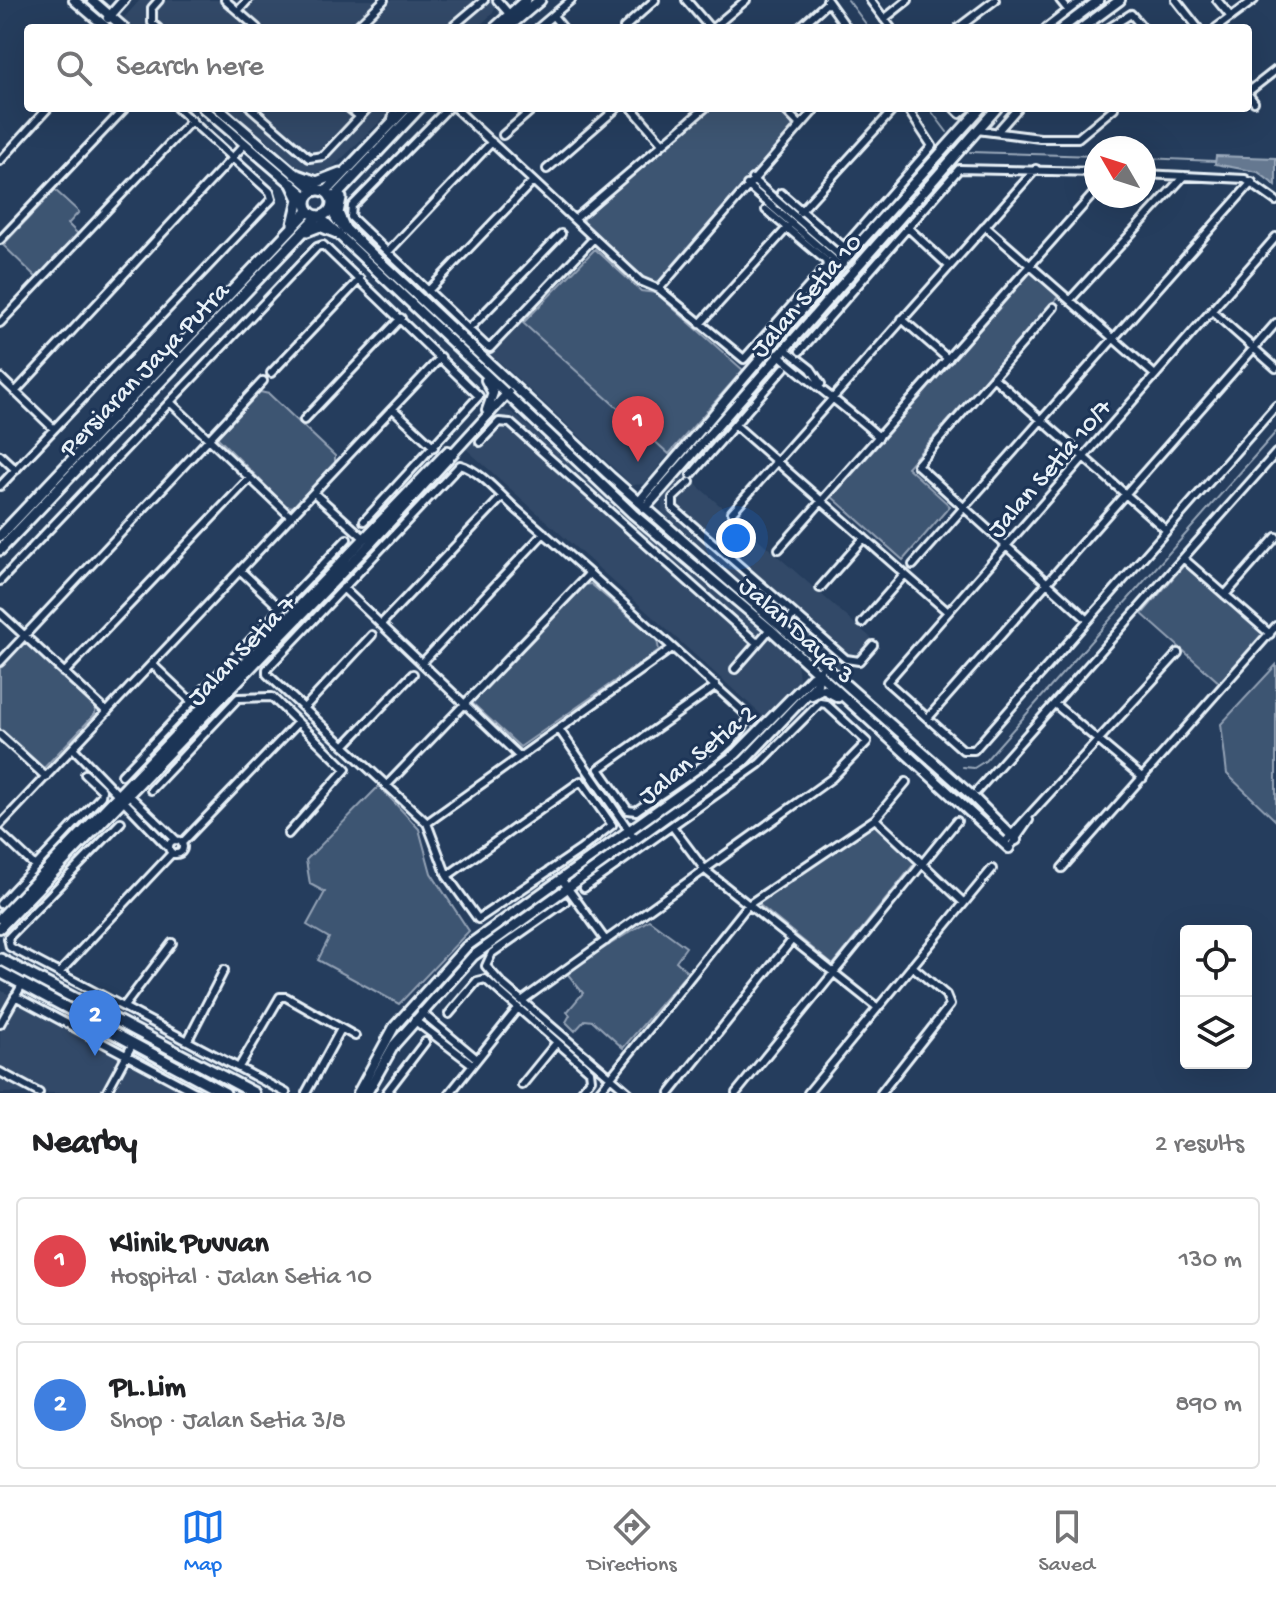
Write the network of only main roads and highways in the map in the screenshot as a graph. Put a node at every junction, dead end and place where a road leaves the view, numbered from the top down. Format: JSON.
{"nodes":[{"id":1,"x":526,"y":0,"type":"edge"},
{"id":2,"x":540,"y":0,"type":"edge"},
{"id":3,"x":500,"y":24,"type":"edge"},
{"id":4,"x":512,"y":24,"type":"edge"},
{"id":5,"x":402,"y":112,"type":"edge"},
{"id":6,"x":415,"y":112,"type":"edge"},
{"id":7,"x":350,"y":167,"type":"junction"},
{"id":8,"x":351,"y":181,"type":"junction"},
{"id":9,"x":330,"y":201,"type":"junction"},
{"id":10,"x":315,"y":215,"type":"junction"},
{"id":11,"x":295,"y":233,"type":"junction"},
{"id":12,"x":0,"y":536,"type":"edge"},
{"id":13,"x":0,"y":550,"type":"edge"},
{"id":14,"x":0,"y":959,"type":"edge"},
{"id":15,"x":0,"y":972,"type":"edge"},
{"id":16,"x":124,"y":1027,"type":"junction"},
{"id":17,"x":147,"y":1038,"type":"junction"},
{"id":18,"x":132,"y":1045,"type":"junction"},
{"id":19,"x":225,"y":1093,"type":"edge"},
{"id":20,"x":254,"y":1093,"type":"edge"}],
"edges":[{"from":1,"to":3,"type":"main road"},
{"from":2,"to":4,"type":"main road"},
{"from":5,"to":7,"type":"main road"},
{"from":6,"to":8,"type":"main road"},
{"from":7,"to":9,"type":"main road"},
{"from":7,"to":11,"type":"main road"},
{"from":8,"to":9,"type":"main road"},
{"from":8,"to":11,"type":"main road"},
{"from":9,"to":10,"type":"main road","name":"Persiaran Jaya Putra"},
{"from":9,"to":10,"type":"main road"},
{"from":10,"to":11,"type":"main road","name":"Persiaran Jaya Putra"},
{"from":11,"to":12,"type":"main road","name":"Persiaran Jaya Putra"},
{"from":11,"to":13,"type":"main road","name":"Persiaran Jaya Putra"},
{"from":14,"to":16,"type":"main road"},
{"from":15,"to":18,"type":"main road"},
{"from":16,"to":17,"type":"main road"},
{"from":16,"to":18,"type":"main road"},
{"from":17,"to":18,"type":"main road"},
{"from":17,"to":20,"type":"main road"},
{"from":18,"to":19,"type":"main road"}]}
